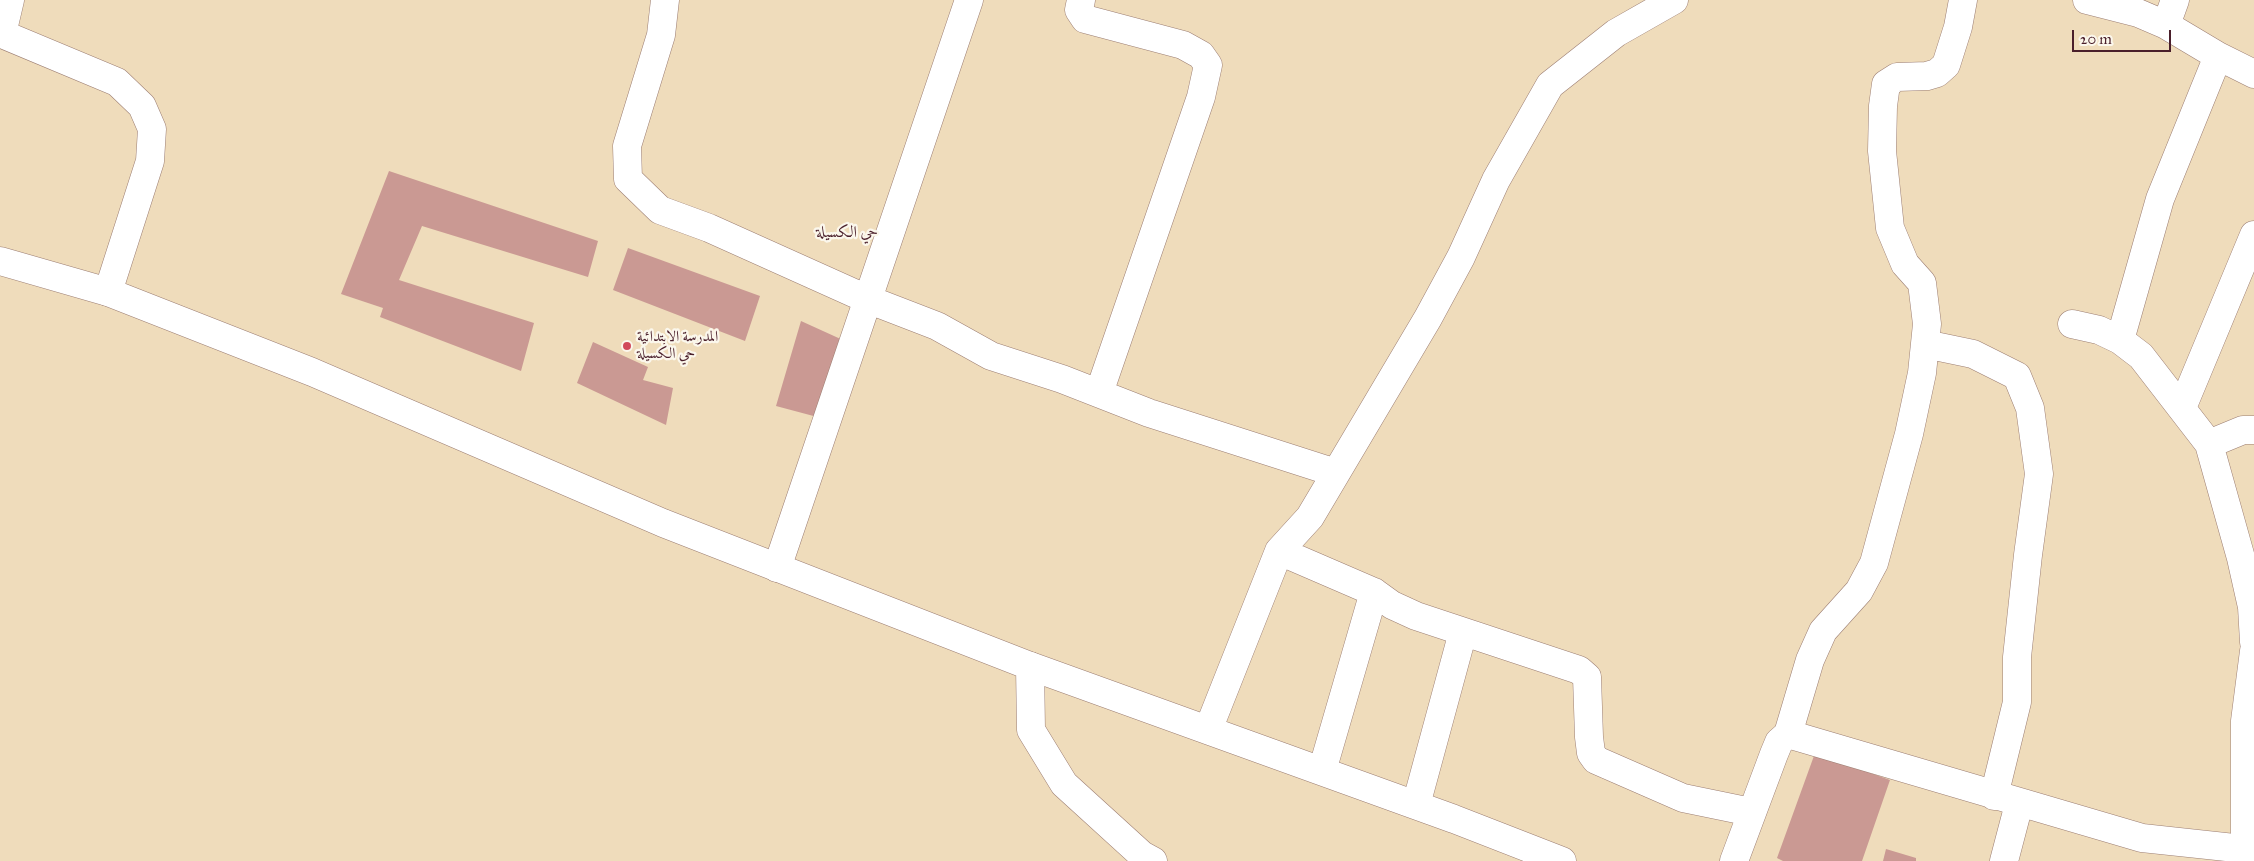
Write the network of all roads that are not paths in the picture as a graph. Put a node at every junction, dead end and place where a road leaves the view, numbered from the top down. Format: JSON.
{"nodes":[{"id":1,"x":10,"y":0,"type":"edge"},
{"id":2,"x":665,"y":0,"type":"edge"},
{"id":3,"x":970,"y":0,"type":"edge"},
{"id":4,"x":1081,"y":0,"type":"edge"},
{"id":5,"x":1674,"y":0,"type":"edge"},
{"id":6,"x":1963,"y":0,"type":"edge"},
{"id":7,"x":2087,"y":0,"type":"edge"},
{"id":8,"x":2171,"y":12,"type":"edge"},
{"id":9,"x":1,"y":34,"type":"edge"},
{"id":10,"x":2218,"y":56,"type":"junction"},
{"id":11,"x":2254,"y":74,"type":"edge"},
{"id":12,"x":2254,"y":235,"type":"edge"},
{"id":13,"x":0,"y":261,"type":"edge"},
{"id":14,"x":108,"y":292,"type":"junction"},
{"id":15,"x":867,"y":299,"type":"junction"},
{"id":16,"x":2072,"y":324,"type":"dead end"},
{"id":17,"x":2120,"y":340,"type":"junction"},
{"id":18,"x":1925,"y":344,"type":"junction"},
{"id":19,"x":1099,"y":393,"type":"junction"},
{"id":20,"x":2182,"y":408,"type":"junction"},
{"id":21,"x":2254,"y":430,"type":"edge"},
{"id":22,"x":2209,"y":444,"type":"junction"},
{"id":23,"x":1336,"y":473,"type":"junction"},
{"id":24,"x":1279,"y":551,"type":"junction"},
{"id":25,"x":777,"y":568,"type":"junction"},
{"id":26,"x":1374,"y":592,"type":"junction"},
{"id":27,"x":1463,"y":632,"type":"junction"},
{"id":28,"x":2254,"y":642,"type":"edge"},
{"id":29,"x":2254,"y":651,"type":"edge"},
{"id":30,"x":1030,"y":666,"type":"junction"},
{"id":31,"x":1208,"y":730,"type":"junction"},
{"id":32,"x":1788,"y":734,"type":"junction"},
{"id":33,"x":1322,"y":771,"type":"junction"},
{"id":34,"x":2007,"y":800,"type":"junction"},
{"id":35,"x":1416,"y":805,"type":"junction"},
{"id":36,"x":1751,"y":812,"type":"junction"},
{"id":37,"x":2250,"y":850,"type":"edge"},
{"id":38,"x":2155,"y":851,"type":"edge"},
{"id":39,"x":1153,"y":861,"type":"edge"},
{"id":40,"x":1562,"y":861,"type":"edge"},
{"id":41,"x":1734,"y":861,"type":"edge"},
{"id":42,"x":2004,"y":861,"type":"edge"}],
"edges":[{"from":1,"to":9,"type":"street"},
{"from":2,"to":15,"type":"street"},
{"from":3,"to":15,"type":"street"},
{"from":4,"to":19,"type":"street"},
{"from":5,"to":23,"type":"street"},
{"from":6,"to":18,"type":"street"},
{"from":7,"to":8,"type":"street"},
{"from":8,"to":10,"type":"street"},
{"from":9,"to":14,"type":"street"},
{"from":10,"to":11,"type":"street"},
{"from":10,"to":17,"type":"street"},
{"from":12,"to":20,"type":"street"},
{"from":13,"to":14,"type":"street"},
{"from":14,"to":25,"type":"street"},
{"from":15,"to":19,"type":"street"},
{"from":15,"to":25,"type":"street"},
{"from":16,"to":17,"type":"street"},
{"from":17,"to":20,"type":"street"},
{"from":18,"to":32,"type":"street"},
{"from":18,"to":34,"type":"street"},
{"from":19,"to":23,"type":"street"},
{"from":20,"to":22,"type":"street"},
{"from":21,"to":22,"type":"street"},
{"from":22,"to":28,"type":"street"},
{"from":23,"to":24,"type":"street"},
{"from":24,"to":26,"type":"street"},
{"from":24,"to":31,"type":"street"},
{"from":25,"to":30,"type":"street"},
{"from":26,"to":27,"type":"street"},
{"from":26,"to":33,"type":"street"},
{"from":27,"to":35,"type":"street"},
{"from":27,"to":36,"type":"street"},
{"from":29,"to":37,"type":"street"},
{"from":30,"to":31,"type":"street"},
{"from":30,"to":39,"type":"street"},
{"from":31,"to":33,"type":"street"},
{"from":32,"to":34,"type":"street"},
{"from":32,"to":36,"type":"street"},
{"from":33,"to":35,"type":"street"},
{"from":34,"to":38,"type":"street"},
{"from":34,"to":42,"type":"street"},
{"from":35,"to":40,"type":"street"},
{"from":36,"to":41,"type":"street"},
{"from":37,"to":38,"type":"street"}]}
